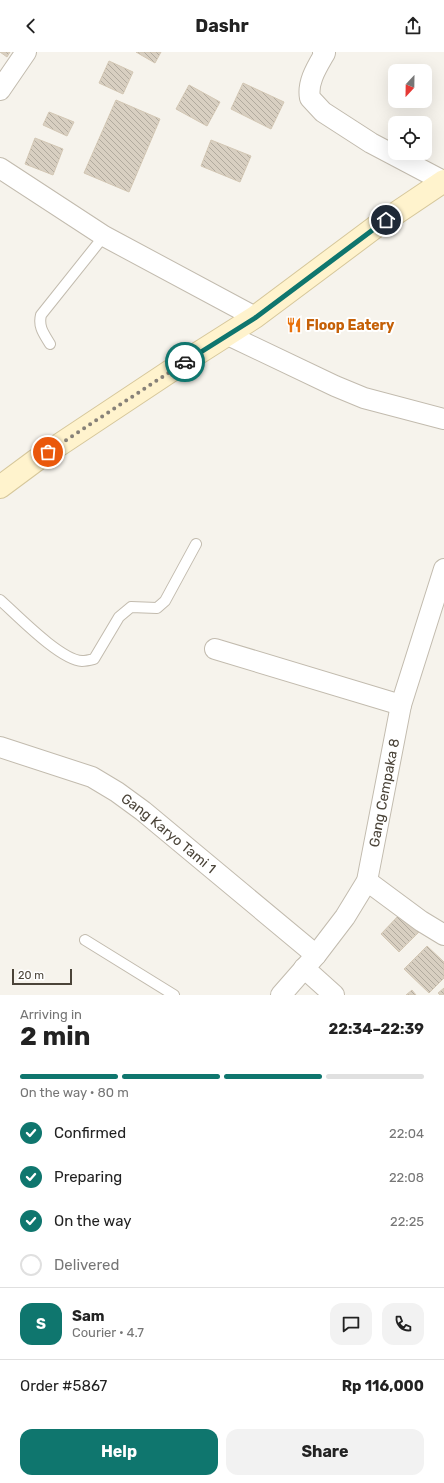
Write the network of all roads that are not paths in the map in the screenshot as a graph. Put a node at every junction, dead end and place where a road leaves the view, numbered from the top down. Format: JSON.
{"nodes":[{"id":1,"x":26,"y":52,"type":"edge"},
{"id":2,"x":325,"y":52,"type":"edge"},
{"id":3,"x":0,"y":90,"type":"edge"},
{"id":4,"x":0,"y":168,"type":"edge"},
{"id":5,"x":444,"y":181,"type":"edge"},
{"id":6,"x":104,"y":236,"type":"junction"},
{"id":7,"x":255,"y":318,"type":"junction"},
{"id":8,"x":228,"y":335,"type":"junction"},
{"id":9,"x":50,"y":344,"type":"dead end"},
{"id":10,"x":444,"y":419,"type":"edge"},
{"id":11,"x":0,"y":487,"type":"edge"},
{"id":12,"x":196,"y":544,"type":"dead end"},
{"id":13,"x":444,"y":569,"type":"edge"},
{"id":14,"x":0,"y":600,"type":"edge"},
{"id":15,"x":215,"y":649,"type":"dead end"},
{"id":16,"x":401,"y":705,"type":"junction"},
{"id":17,"x":0,"y":747,"type":"edge"},
{"id":18,"x":367,"y":881,"type":"junction"},
{"id":19,"x":444,"y":935,"type":"edge"},
{"id":20,"x":85,"y":940,"type":"dead end"},
{"id":21,"x":310,"y":962,"type":"junction"},
{"id":22,"x":174,"y":995,"type":"edge"},
{"id":23,"x":281,"y":995,"type":"edge"},
{"id":24,"x":334,"y":995,"type":"edge"}],
"edges":[{"from":1,"to":3,"type":"street"},
{"from":2,"to":5,"type":"street"},
{"from":4,"to":6,"type":"street"},
{"from":5,"to":7,"type":"main road"},
{"from":6,"to":7,"type":"street"},
{"from":6,"to":9,"type":"lane"},
{"from":7,"to":8,"type":"main road"},
{"from":8,"to":10,"type":"street"},
{"from":8,"to":11,"type":"main road"},
{"from":12,"to":14,"type":"lane"},
{"from":13,"to":16,"type":"street","name":"Gang Cempaka 8"},
{"from":15,"to":16,"type":"street"},
{"from":16,"to":18,"type":"street","name":"Gang Cempaka 8"},
{"from":17,"to":21,"type":"street","name":"Gang Karyo Tami 1"},
{"from":18,"to":19,"type":"street"},
{"from":18,"to":21,"type":"street","name":"Gang Cempaka 8"},
{"from":20,"to":22,"type":"lane"},
{"from":21,"to":23,"type":"street","name":"Gang Cempaka 8"},
{"from":21,"to":24,"type":"street","name":"Gang Karyo Tami 1"}]}
